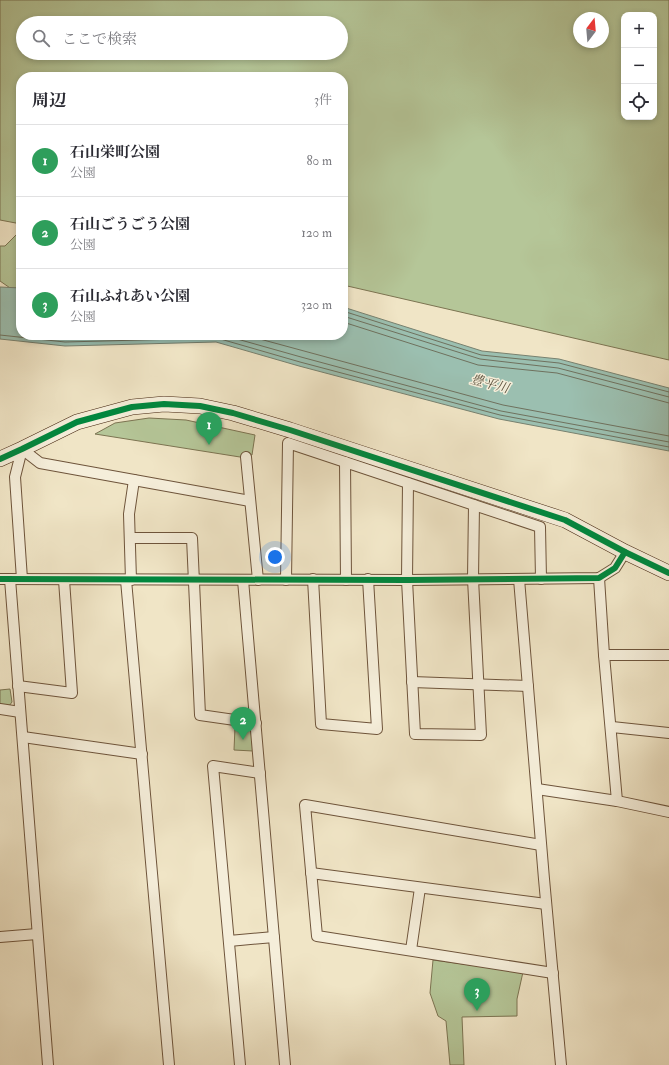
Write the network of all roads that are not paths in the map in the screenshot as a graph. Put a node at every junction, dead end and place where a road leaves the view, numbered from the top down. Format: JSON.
{"nodes":[{"id":1,"x":22,"y":449,"type":"junction"},
{"id":2,"x":246,"y":457,"type":"dead end"},
{"id":3,"x":0,"y":459,"type":"edge"},
{"id":4,"x":345,"y":462,"type":"junction"},
{"id":5,"x":134,"y":480,"type":"junction"},
{"id":6,"x":408,"y":483,"type":"junction"},
{"id":7,"x":250,"y":501,"type":"junction"},
{"id":8,"x":474,"y":505,"type":"junction"},
{"id":9,"x":130,"y":538,"type":"junction"},
{"id":10,"x":626,"y":552,"type":"junction"},
{"id":11,"x":669,"y":573,"type":"edge"},
{"id":12,"x":599,"y":578,"type":"junction"},
{"id":13,"x":5,"y":579,"type":"edge"},
{"id":14,"x":22,"y":579,"type":"junction"},
{"id":15,"x":519,"y":579,"type":"junction"},
{"id":16,"x":541,"y":579,"type":"junction"},
{"id":17,"x":64,"y":580,"type":"junction"},
{"id":18,"x":129,"y":580,"type":"junction"},
{"id":19,"x":194,"y":580,"type":"junction"},
{"id":20,"x":244,"y":580,"type":"junction"},
{"id":21,"x":258,"y":580,"type":"junction"},
{"id":22,"x":286,"y":580,"type":"junction"},
{"id":23,"x":313,"y":580,"type":"junction"},
{"id":24,"x":346,"y":580,"type":"junction"},
{"id":25,"x":368,"y":580,"type":"junction"},
{"id":26,"x":407,"y":580,"type":"junction"},
{"id":27,"x":473,"y":580,"type":"junction"},
{"id":28,"x":604,"y":655,"type":"junction"},
{"id":29,"x":669,"y":655,"type":"edge"},
{"id":30,"x":412,"y":682,"type":"junction"},
{"id":31,"x":479,"y":684,"type":"junction"},
{"id":32,"x":18,"y":686,"type":"junction"},
{"id":33,"x":528,"y":686,"type":"junction"},
{"id":34,"x":0,"y":709,"type":"edge"},
{"id":35,"x":20,"y":712,"type":"junction"},
{"id":36,"x":256,"y":723,"type":"junction"},
{"id":37,"x":612,"y":727,"type":"junction"},
{"id":38,"x":669,"y":733,"type":"edge"},
{"id":39,"x":22,"y":737,"type":"junction"},
{"id":40,"x":142,"y":754,"type":"junction"},
{"id":41,"x":260,"y":773,"type":"junction"},
{"id":42,"x":537,"y":789,"type":"junction"},
{"id":43,"x":617,"y":801,"type":"junction"},
{"id":44,"x":669,"y":812,"type":"edge"},
{"id":45,"x":541,"y":845,"type":"junction"},
{"id":46,"x":311,"y":873,"type":"junction"},
{"id":47,"x":420,"y":888,"type":"junction"},
{"id":48,"x":546,"y":904,"type":"junction"},
{"id":49,"x":37,"y":934,"type":"junction"},
{"id":50,"x":0,"y":937,"type":"edge"},
{"id":51,"x":274,"y":937,"type":"junction"},
{"id":52,"x":229,"y":940,"type":"junction"},
{"id":53,"x":411,"y":950,"type":"junction"},
{"id":54,"x":553,"y":973,"type":"junction"},
{"id":55,"x":48,"y":1065,"type":"edge"},
{"id":56,"x":169,"y":1065,"type":"edge"},
{"id":57,"x":240,"y":1065,"type":"edge"},
{"id":58,"x":285,"y":1065,"type":"edge"},
{"id":59,"x":561,"y":1065,"type":"edge"}],
"edges":[{"from":1,"to":3,"type":"street"},
{"from":1,"to":5,"type":"street"},
{"from":1,"to":10,"type":"street"},
{"from":1,"to":14,"type":"street"},
{"from":2,"to":7,"type":"street"},
{"from":4,"to":6,"type":"street"},
{"from":4,"to":22,"type":"street"},
{"from":4,"to":24,"type":"street"},
{"from":5,"to":7,"type":"street"},
{"from":5,"to":9,"type":"street"},
{"from":6,"to":8,"type":"street"},
{"from":6,"to":26,"type":"street"},
{"from":7,"to":21,"type":"street"},
{"from":8,"to":16,"type":"street"},
{"from":8,"to":27,"type":"street"},
{"from":9,"to":18,"type":"street"},
{"from":9,"to":19,"type":"street"},
{"from":10,"to":11,"type":"street"},
{"from":10,"to":12,"type":"street"},
{"from":12,"to":16,"type":"street"},
{"from":12,"to":28,"type":"street"},
{"from":13,"to":14,"type":"street"},
{"from":13,"to":32,"type":"street"},
{"from":14,"to":17,"type":"street"},
{"from":15,"to":16,"type":"street"},
{"from":15,"to":27,"type":"street"},
{"from":15,"to":33,"type":"street"},
{"from":17,"to":18,"type":"street"},
{"from":17,"to":32,"type":"street"},
{"from":18,"to":19,"type":"street"},
{"from":18,"to":40,"type":"street"},
{"from":19,"to":20,"type":"street"},
{"from":19,"to":36,"type":"street"},
{"from":20,"to":21,"type":"street"},
{"from":20,"to":36,"type":"street"},
{"from":21,"to":22,"type":"street"},
{"from":22,"to":23,"type":"street"},
{"from":23,"to":24,"type":"street"},
{"from":23,"to":25,"type":"street"},
{"from":24,"to":25,"type":"street"},
{"from":25,"to":26,"type":"street"},
{"from":26,"to":27,"type":"street"},
{"from":26,"to":30,"type":"street"},
{"from":27,"to":31,"type":"street"},
{"from":28,"to":29,"type":"street"},
{"from":28,"to":37,"type":"street"},
{"from":30,"to":31,"type":"street"},
{"from":30,"to":31,"type":"street"},
{"from":31,"to":33,"type":"street"},
{"from":32,"to":35,"type":"street"},
{"from":33,"to":42,"type":"street"},
{"from":34,"to":35,"type":"street"},
{"from":35,"to":39,"type":"street"},
{"from":36,"to":41,"type":"street"},
{"from":37,"to":38,"type":"street"},
{"from":37,"to":43,"type":"street"},
{"from":39,"to":40,"type":"street"},
{"from":39,"to":49,"type":"street"},
{"from":40,"to":56,"type":"street"},
{"from":41,"to":51,"type":"street"},
{"from":41,"to":52,"type":"street"},
{"from":42,"to":43,"type":"street"},
{"from":42,"to":45,"type":"street"},
{"from":43,"to":44,"type":"street"},
{"from":45,"to":46,"type":"street"},
{"from":45,"to":48,"type":"street"},
{"from":46,"to":47,"type":"street"},
{"from":46,"to":53,"type":"street"},
{"from":47,"to":48,"type":"street"},
{"from":47,"to":53,"type":"street"},
{"from":48,"to":54,"type":"street"},
{"from":49,"to":50,"type":"street"},
{"from":49,"to":55,"type":"street"},
{"from":51,"to":52,"type":"street"},
{"from":51,"to":58,"type":"street"},
{"from":52,"to":57,"type":"street"},
{"from":53,"to":54,"type":"street"},
{"from":54,"to":59,"type":"street"}]}
